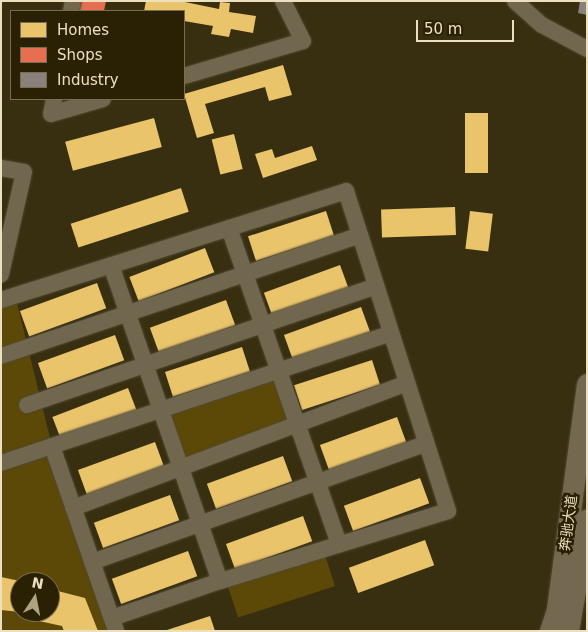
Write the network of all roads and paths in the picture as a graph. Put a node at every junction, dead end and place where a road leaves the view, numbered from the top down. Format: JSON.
{"nodes":[{"id":1,"x":284,"y":1,"type":"edge"},
{"id":2,"x":514,"y":1,"type":"edge"},
{"id":3,"x":587,"y":49,"type":"edge"},
{"id":4,"x":185,"y":76,"type":"edge"},
{"id":5,"x":54,"y":100,"type":"edge"},
{"id":6,"x":100,"y":100,"type":"edge"},
{"id":7,"x":1,"y":168,"type":"edge"},
{"id":8,"x":229,"y":228,"type":"junction"},
{"id":9,"x":360,"y":235,"type":"junction"},
{"id":10,"x":111,"y":265,"type":"junction"},
{"id":11,"x":1,"y":274,"type":"edge"},
{"id":12,"x":245,"y":274,"type":"junction"},
{"id":13,"x":376,"y":286,"type":"junction"},
{"id":14,"x":1,"y":300,"type":"edge"},
{"id":15,"x":127,"y":314,"type":"junction"},
{"id":16,"x":263,"y":324,"type":"junction"},
{"id":17,"x":391,"y":333,"type":"junction"},
{"id":18,"x":1,"y":356,"type":"edge"},
{"id":19,"x":145,"y":365,"type":"junction"},
{"id":20,"x":279,"y":370,"type":"junction"},
{"id":21,"x":407,"y":383,"type":"junction"},
{"id":22,"x":587,"y":384,"type":"edge"},
{"id":23,"x":27,"y":405,"type":"dead end"},
{"id":24,"x":161,"y":410,"type":"junction"},
{"id":25,"x":297,"y":424,"type":"junction"},
{"id":26,"x":426,"y":444,"type":"junction"},
{"id":27,"x":52,"y":446,"type":"junction"},
{"id":28,"x":1,"y":463,"type":"edge"},
{"id":29,"x":181,"y":468,"type":"junction"},
{"id":30,"x":318,"y":483,"type":"junction"},
{"id":31,"x":73,"y":508,"type":"junction"},
{"id":32,"x":587,"y":520,"type":"edge"},
{"id":33,"x":200,"y":525,"type":"junction"},
{"id":34,"x":339,"y":544,"type":"junction"},
{"id":35,"x":92,"y":562,"type":"junction"},
{"id":36,"x":220,"y":581,"type":"junction"},
{"id":37,"x":114,"y":624,"type":"edge"},
{"id":38,"x":550,"y":631,"type":"edge"},
{"id":39,"x":568,"y":631,"type":"edge"}],
"edges":[{"from":1,"to":4,"type":"street"},
{"from":2,"to":3,"type":"street"},
{"from":5,"to":6,"type":"street"},
{"from":7,"to":11,"type":"street"},
{"from":8,"to":9,"type":"street"},
{"from":8,"to":10,"type":"street"},
{"from":8,"to":12,"type":"street"},
{"from":9,"to":12,"type":"street"},
{"from":9,"to":13,"type":"street"},
{"from":10,"to":14,"type":"street"},
{"from":10,"to":15,"type":"street"},
{"from":12,"to":15,"type":"street"},
{"from":12,"to":16,"type":"street"},
{"from":13,"to":16,"type":"street"},
{"from":13,"to":17,"type":"street"},
{"from":15,"to":18,"type":"street"},
{"from":15,"to":19,"type":"street"},
{"from":16,"to":19,"type":"street"},
{"from":16,"to":20,"type":"street"},
{"from":17,"to":20,"type":"street"},
{"from":17,"to":21,"type":"street"},
{"from":19,"to":23,"type":"street"},
{"from":19,"to":24,"type":"street"},
{"from":20,"to":24,"type":"street"},
{"from":20,"to":25,"type":"street"},
{"from":21,"to":25,"type":"street"},
{"from":21,"to":26,"type":"street"},
{"from":22,"to":38,"type":"main road","name":"奔驰大道"},
{"from":24,"to":27,"type":"street"},
{"from":24,"to":29,"type":"street"},
{"from":25,"to":29,"type":"street"},
{"from":25,"to":30,"type":"street"},
{"from":26,"to":30,"type":"street"},
{"from":26,"to":34,"type":"street"},
{"from":27,"to":28,"type":"street"},
{"from":27,"to":31,"type":"street"},
{"from":29,"to":31,"type":"street"},
{"from":29,"to":33,"type":"street"},
{"from":30,"to":33,"type":"street"},
{"from":30,"to":34,"type":"street"},
{"from":31,"to":35,"type":"street"},
{"from":32,"to":39,"type":"main road","name":"奔驰大道"},
{"from":33,"to":35,"type":"street"},
{"from":33,"to":36,"type":"street"},
{"from":34,"to":36,"type":"street"},
{"from":35,"to":37,"type":"street"},
{"from":36,"to":37,"type":"street"}]}
